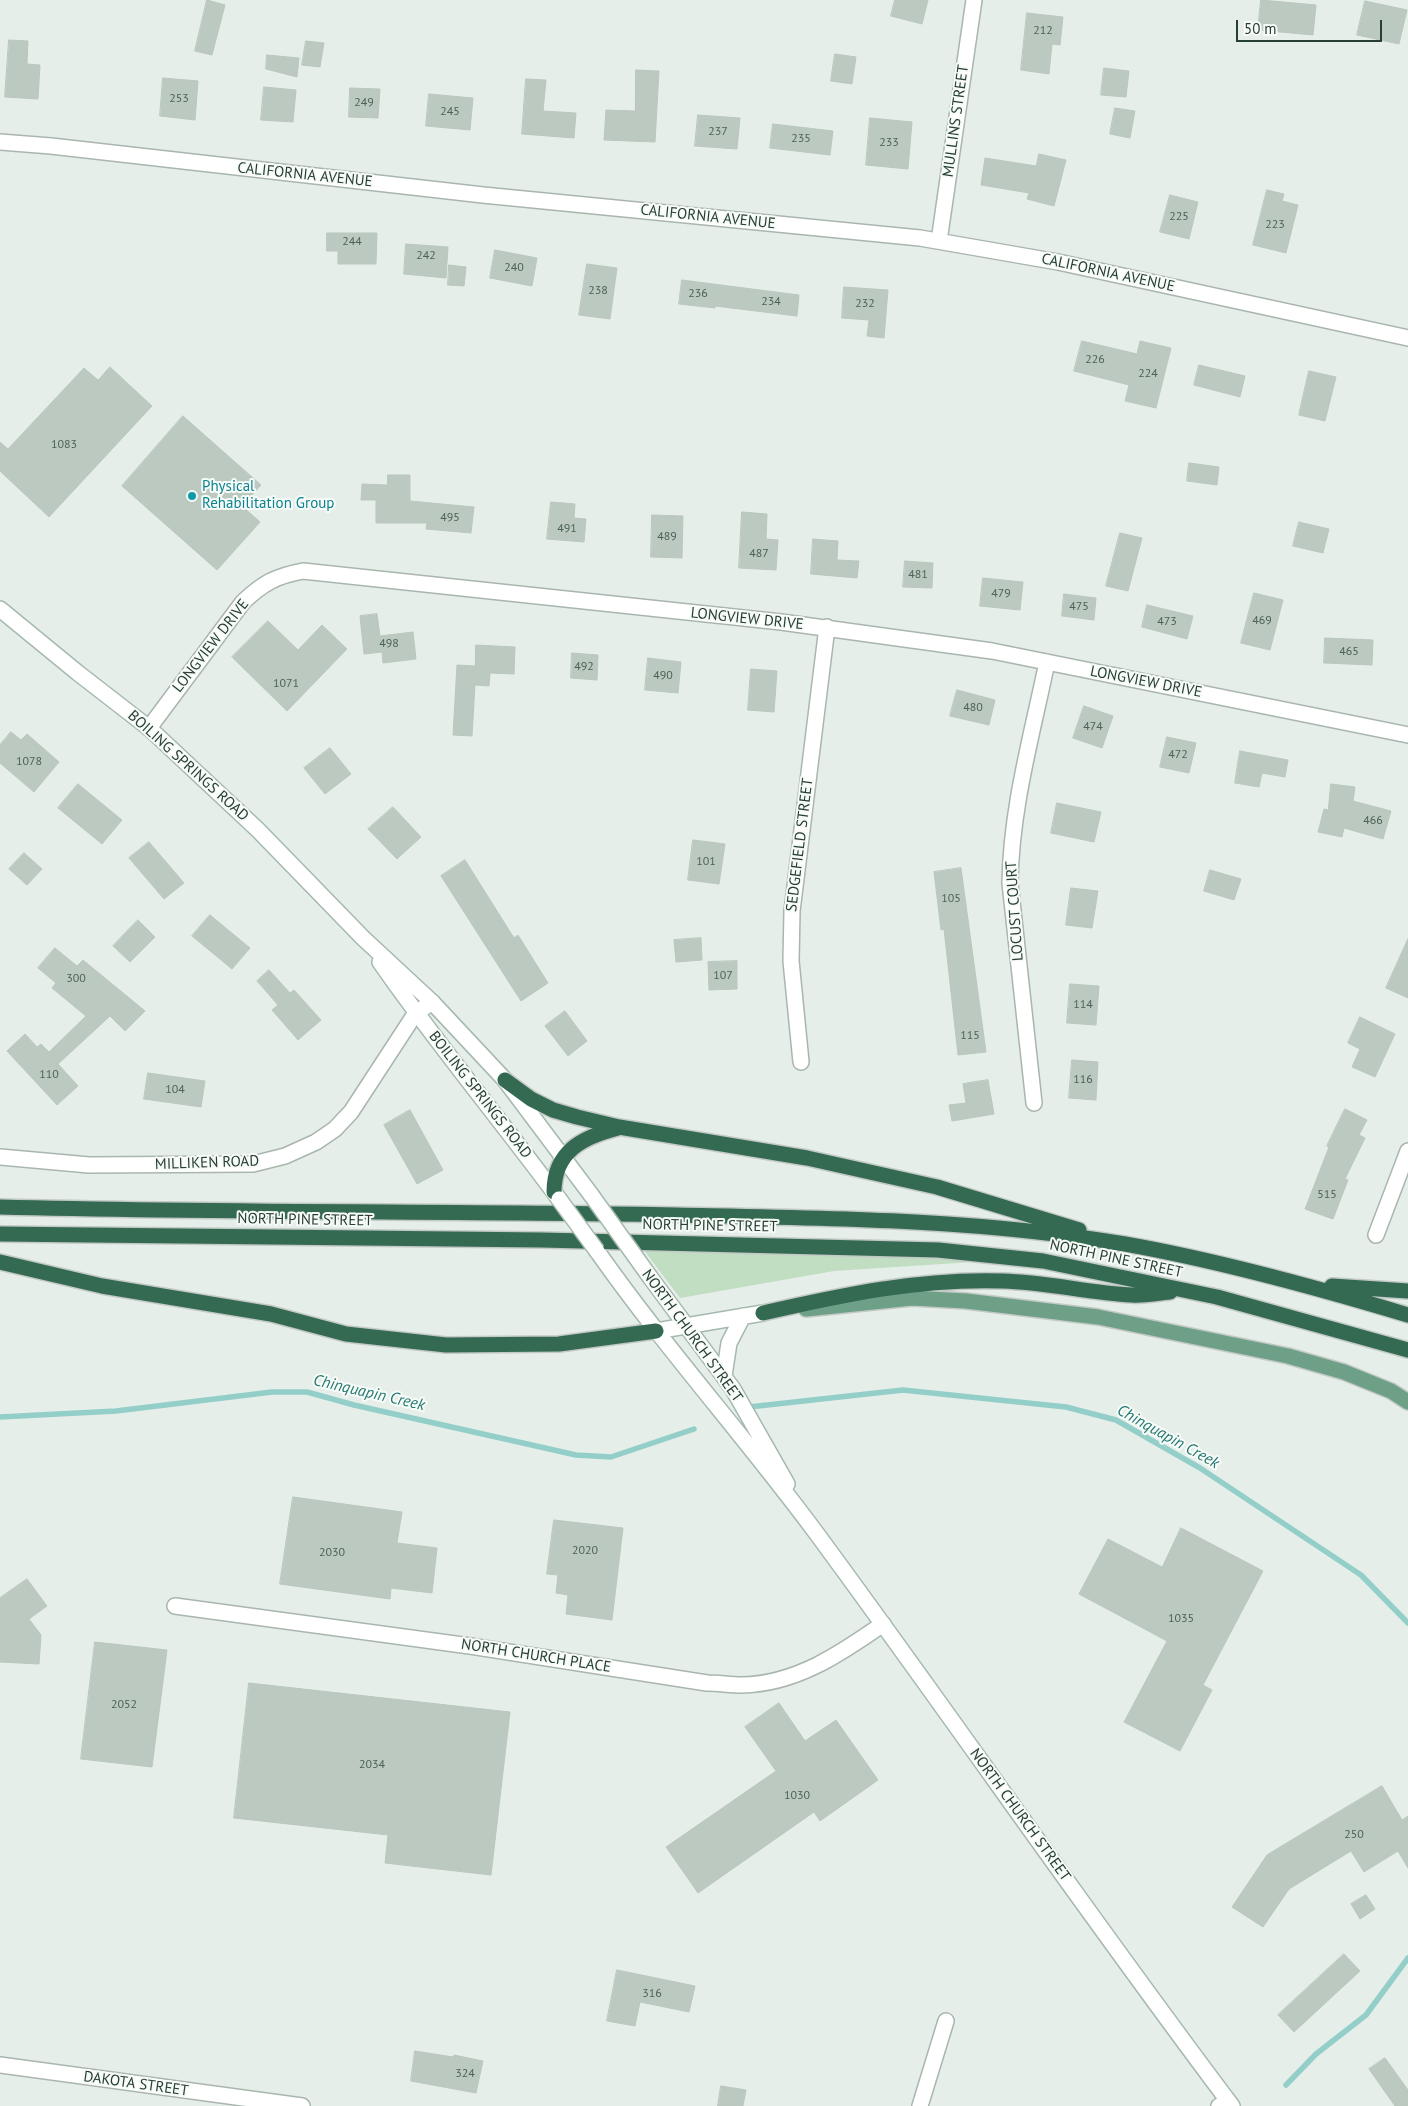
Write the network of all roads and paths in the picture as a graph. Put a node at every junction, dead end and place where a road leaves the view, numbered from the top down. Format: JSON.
{"nodes":[{"id":1,"x":974,"y":0,"type":"edge"},
{"id":2,"x":0,"y":142,"type":"edge"},
{"id":3,"x":939,"y":241,"type":"junction"},
{"id":4,"x":1408,"y":338,"type":"edge"},
{"id":5,"x":0,"y":609,"type":"edge"},
{"id":6,"x":827,"y":627,"type":"junction"},
{"id":7,"x":1047,"y":662,"type":"junction"},
{"id":8,"x":149,"y":728,"type":"junction"},
{"id":9,"x":1408,"y":735,"type":"edge"},
{"id":10,"x":363,"y":938,"type":"junction"},
{"id":11,"x":432,"y":1002,"type":"junction"},
{"id":12,"x":416,"y":1014,"type":"junction"},
{"id":13,"x":801,"y":1062,"type":"dead end"},
{"id":14,"x":505,"y":1080,"type":"junction"},
{"id":15,"x":1034,"y":1103,"type":"dead end"},
{"id":16,"x":619,"y":1127,"type":"junction"},
{"id":17,"x":1408,"y":1151,"type":"edge"},
{"id":18,"x":0,"y":1157,"type":"edge"},
{"id":19,"x":564,"y":1157,"type":"junction"},
{"id":20,"x":556,"y":1195,"type":"junction"},
{"id":21,"x":0,"y":1206,"type":"edge"},
{"id":22,"x":614,"y":1228,"type":"joint"},
{"id":23,"x":0,"y":1234,"type":"edge"},
{"id":24,"x":1376,"y":1235,"type":"dead end"},
{"id":25,"x":1123,"y":1244,"type":"junction"},
{"id":26,"x":597,"y":1251,"type":"joint"},
{"id":27,"x":0,"y":1262,"type":"edge"},
{"id":28,"x":1306,"y":1284,"type":"junction"},
{"id":29,"x":1184,"y":1291,"type":"junction"},
{"id":30,"x":1408,"y":1291,"type":"edge"},
{"id":31,"x":762,"y":1313,"type":"junction"},
{"id":32,"x":743,"y":1316,"type":"junction"},
{"id":33,"x":1408,"y":1316,"type":"edge"},
{"id":34,"x":686,"y":1326,"type":"junction"},
{"id":35,"x":656,"y":1331,"type":"junction"},
{"id":36,"x":1408,"y":1350,"type":"edge"},
{"id":37,"x":724,"y":1376,"type":"junction"},
{"id":38,"x":1408,"y":1402,"type":"edge"},
{"id":39,"x":810,"y":1524,"type":"junction"},
{"id":40,"x":175,"y":1606,"type":"dead end"},
{"id":41,"x":883,"y":1624,"type":"junction"},
{"id":42,"x":946,"y":2022,"type":"dead end"},
{"id":43,"x":0,"y":2065,"type":"edge"},
{"id":44,"x":1226,"y":2104,"type":"edge"},
{"id":45,"x":302,"y":2106,"type":"edge"},
{"id":46,"x":920,"y":2106,"type":"edge"}],
"edges":[{"from":1,"to":3,"type":"street","name":"MULLINS STREET"},
{"from":2,"to":3,"type":"street","name":"CALIFORNIA AVENUE"},
{"from":3,"to":4,"type":"street","name":"CALIFORNIA AVENUE"},
{"from":5,"to":8,"type":"street","name":"BOILING SPRINGS ROAD"},
{"from":6,"to":7,"type":"street","name":"LONGVIEW DRIVE"},
{"from":6,"to":8,"type":"street","name":"LONGVIEW DRIVE"},
{"from":6,"to":13,"type":"street","name":"SEDGEFIELD STREET"},
{"from":7,"to":9,"type":"street","name":"LONGVIEW DRIVE"},
{"from":7,"to":15,"type":"street","name":"LOCUST COURT"},
{"from":8,"to":10,"type":"street","name":"BOILING SPRINGS ROAD"},
{"from":10,"to":11,"type":"street","name":"BOILING SPRINGS ROAD"},
{"from":10,"to":12,"type":"street","name":"BOILING SPRINGS ROAD"},
{"from":11,"to":12,"type":"street","name":"MILLIKEN ROAD"},
{"from":11,"to":14,"type":"street","name":"BOILING SPRINGS ROAD"},
{"from":12,"to":18,"type":"street","name":"MILLIKEN ROAD"},
{"from":12,"to":20,"type":"street","name":"BOILING SPRINGS ROAD"},
{"from":14,"to":16,"type":"highway"},
{"from":14,"to":19,"type":"street","name":"BOILING SPRINGS ROAD"},
{"from":16,"to":19,"type":"highway"},
{"from":16,"to":25,"type":"highway"},
{"from":17,"to":24,"type":"street"},
{"from":19,"to":20,"type":"highway"},
{"from":19,"to":22,"type":"street","name":"BOILING SPRINGS ROAD","bridge":true},
{"from":20,"to":26,"type":"street","name":"BOILING SPRINGS ROAD","bridge":true},
{"from":21,"to":25,"type":"highway","name":"NORTH PINE STREET"},
{"from":22,"to":34,"type":"street","name":"NORTH CHURCH STREET","bridge":true},
{"from":23,"to":29,"type":"highway","name":"NORTH PINE STREET"},
{"from":25,"to":28,"type":"highway","name":"NORTH PINE STREET"},
{"from":26,"to":35,"type":"street","name":"NORTH CHURCH STREET"},
{"from":27,"to":35,"type":"highway"},
{"from":28,"to":30,"type":"highway"},
{"from":28,"to":33,"type":"highway","name":"NORTH PINE STREET"},
{"from":29,"to":31,"type":"highway"},
{"from":29,"to":36,"type":"highway","name":"NORTH PINE STREET"},
{"from":31,"to":32,"type":"street"},
{"from":31,"to":38,"type":"main road"},
{"from":32,"to":34,"type":"street"},
{"from":32,"to":37,"type":"street"},
{"from":34,"to":35,"type":"street"},
{"from":34,"to":37,"type":"street","name":"NORTH CHURCH STREET"},
{"from":35,"to":39,"type":"street","name":"NORTH CHURCH STREET"},
{"from":37,"to":39,"type":"street","name":"NORTH CHURCH STREET"},
{"from":39,"to":41,"type":"street","name":"NORTH CHURCH STREET"},
{"from":40,"to":41,"type":"street","name":"NORTH CHURCH PLACE"},
{"from":41,"to":44,"type":"street","name":"NORTH CHURCH STREET"},
{"from":42,"to":46,"type":"street"},
{"from":43,"to":45,"type":"street","name":"DAKOTA STREET"}]}
